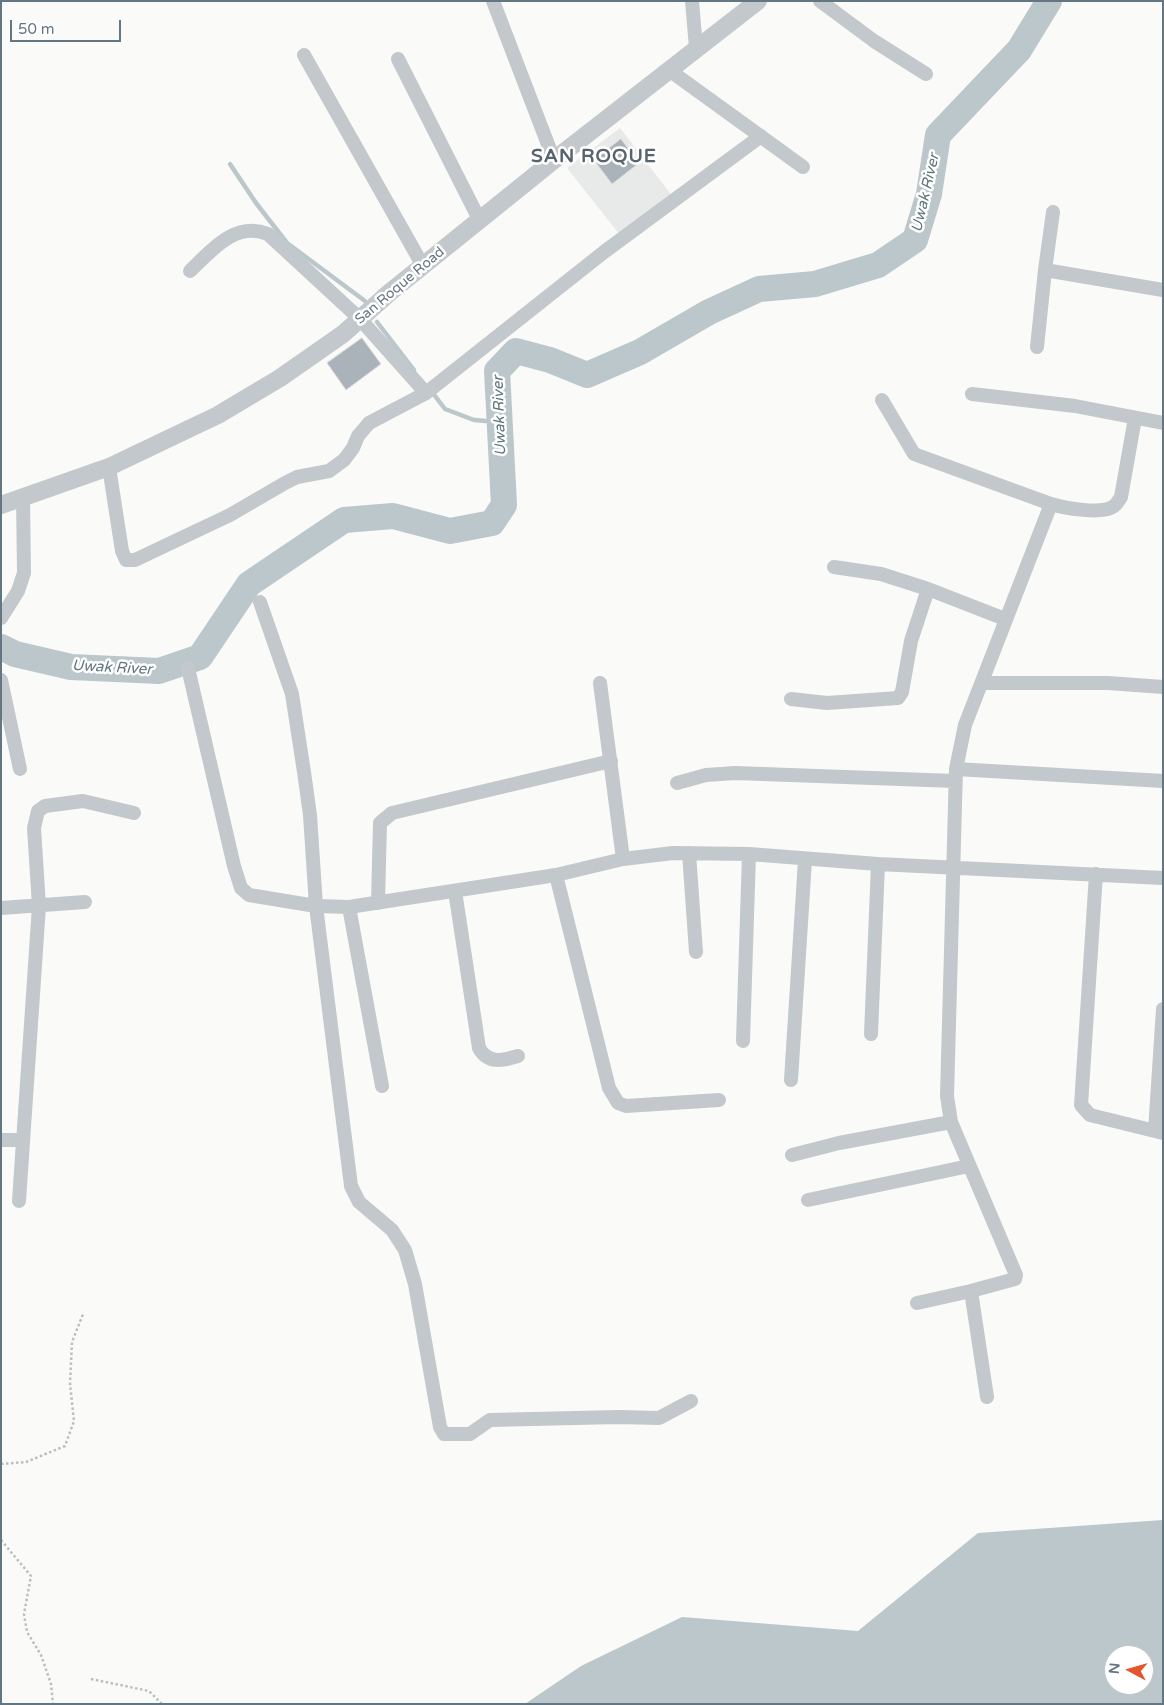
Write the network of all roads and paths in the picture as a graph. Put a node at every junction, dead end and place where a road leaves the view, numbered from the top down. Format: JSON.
{"nodes":[{"id":1,"x":493,"y":1,"type":"edge"},
{"id":2,"x":692,"y":1,"type":"edge"},
{"id":3,"x":758,"y":1,"type":"edge"},
{"id":4,"x":820,"y":1,"type":"edge"},
{"id":5,"x":696,"y":48,"type":"junction"},
{"id":6,"x":304,"y":55,"type":"dead end"},
{"id":7,"x":398,"y":59,"type":"dead end"},
{"id":8,"x":670,"y":70,"type":"junction"},
{"id":9,"x":926,"y":74,"type":"dead end"},
{"id":10,"x":761,"y":136,"type":"junction"},
{"id":11,"x":554,"y":160,"type":"junction"},
{"id":12,"x":803,"y":167,"type":"dead end"},
{"id":13,"x":1053,"y":212,"type":"dead end"},
{"id":14,"x":480,"y":221,"type":"junction"},
{"id":15,"x":423,"y":266,"type":"junction"},
{"id":16,"x":1045,"y":270,"type":"junction"},
{"id":17,"x":190,"y":271,"type":"dead end"},
{"id":18,"x":1163,"y":290,"type":"edge"},
{"id":19,"x":360,"y":319,"type":"junction"},
{"id":20,"x":1037,"y":348,"type":"dead end"},
{"id":21,"x":426,"y":393,"type":"junction"},
{"id":22,"x":972,"y":394,"type":"dead end"},
{"id":23,"x":882,"y":400,"type":"dead end"},
{"id":24,"x":1135,"y":418,"type":"junction"},
{"id":25,"x":1163,"y":423,"type":"edge"},
{"id":26,"x":109,"y":467,"type":"junction"},
{"id":27,"x":23,"y":497,"type":"junction"},
{"id":28,"x":1,"y":504,"type":"edge"},
{"id":29,"x":1051,"y":504,"type":"junction"},
{"id":30,"x":834,"y":567,"type":"dead end"},
{"id":31,"x":928,"y":589,"type":"junction"},
{"id":32,"x":260,"y":602,"type":"dead end"},
{"id":33,"x":1,"y":618,"type":"edge"},
{"id":34,"x":1005,"y":619,"type":"junction"},
{"id":35,"x":188,"y":668,"type":"dead end"},
{"id":36,"x":1,"y":680,"type":"edge"},
{"id":37,"x":600,"y":683,"type":"dead end"},
{"id":38,"x":982,"y":683,"type":"junction"},
{"id":39,"x":1163,"y":687,"type":"edge"},
{"id":40,"x":791,"y":699,"type":"dead end"},
{"id":41,"x":611,"y":761,"type":"junction"},
{"id":42,"x":20,"y":769,"type":"dead end"},
{"id":43,"x":956,"y":775,"type":"junction"},
{"id":44,"x":1163,"y":781,"type":"edge"},
{"id":45,"x":677,"y":783,"type":"dead end"},
{"id":46,"x":134,"y":813,"type":"dead end"},
{"id":47,"x":689,"y":853,"type":"junction"},
{"id":48,"x":749,"y":854,"type":"junction"},
{"id":49,"x":623,"y":859,"type":"junction"},
{"id":50,"x":805,"y":860,"type":"junction"},
{"id":51,"x":878,"y":864,"type":"junction"},
{"id":52,"x":954,"y":868,"type":"junction"},
{"id":53,"x":1096,"y":874,"type":"junction"},
{"id":54,"x":556,"y":875,"type":"junction"},
{"id":55,"x":1163,"y":878,"type":"edge"},
{"id":56,"x":455,"y":890,"type":"junction"},
{"id":57,"x":85,"y":902,"type":"dead end"},
{"id":58,"x":378,"y":903,"type":"junction"},
{"id":59,"x":39,"y":906,"type":"junction"},
{"id":60,"x":316,"y":906,"type":"junction"},
{"id":61,"x":350,"y":907,"type":"junction"},
{"id":62,"x":1,"y":908,"type":"edge"},
{"id":63,"x":696,"y":952,"type":"dead end"},
{"id":64,"x":1163,"y":1009,"type":"edge"},
{"id":65,"x":872,"y":1034,"type":"dead end"},
{"id":66,"x":743,"y":1041,"type":"dead end"},
{"id":67,"x":518,"y":1056,"type":"dead end"},
{"id":68,"x":791,"y":1080,"type":"dead end"},
{"id":69,"x":382,"y":1086,"type":"dead end"},
{"id":70,"x":719,"y":1100,"type":"dead end"},
{"id":71,"x":951,"y":1122,"type":"junction"},
{"id":72,"x":1159,"y":1132,"type":"edge"},
{"id":73,"x":1,"y":1140,"type":"edge"},
{"id":74,"x":21,"y":1140,"type":"junction"},
{"id":75,"x":792,"y":1155,"type":"dead end"},
{"id":76,"x":969,"y":1166,"type":"junction"},
{"id":77,"x":808,"y":1200,"type":"dead end"},
{"id":78,"x":19,"y":1201,"type":"dead end"},
{"id":79,"x":971,"y":1291,"type":"junction"},
{"id":80,"x":917,"y":1302,"type":"dead end"},
{"id":81,"x":83,"y":1314,"type":"dead end"},
{"id":82,"x":987,"y":1397,"type":"dead end"},
{"id":83,"x":691,"y":1401,"type":"dead end"},
{"id":84,"x":1,"y":1464,"type":"edge"},
{"id":85,"x":1,"y":1540,"type":"edge"},
{"id":86,"x":91,"y":1680,"type":"dead end"},
{"id":87,"x":53,"y":1704,"type":"edge"},
{"id":88,"x":162,"y":1704,"type":"edge"}],
"edges":[{"from":1,"to":11,"type":"street"},
{"from":2,"to":5,"type":"street"},
{"from":3,"to":5,"type":"street","name":"San Roque Road"},
{"from":4,"to":9,"type":"street"},
{"from":5,"to":8,"type":"street","name":"San Roque Road"},
{"from":6,"to":15,"type":"street"},
{"from":7,"to":14,"type":"street"},
{"from":8,"to":10,"type":"street"},
{"from":8,"to":11,"type":"street","name":"San Roque Road"},
{"from":10,"to":12,"type":"street"},
{"from":10,"to":21,"type":"street"},
{"from":11,"to":14,"type":"street","name":"San Roque Road"},
{"from":13,"to":16,"type":"street"},
{"from":14,"to":15,"type":"street","name":"San Roque Road"},
{"from":15,"to":19,"type":"street","name":"San Roque Road"},
{"from":16,"to":18,"type":"street"},
{"from":16,"to":20,"type":"street"},
{"from":17,"to":19,"type":"street"},
{"from":19,"to":21,"type":"street"},
{"from":19,"to":26,"type":"street","name":"San Roque Road"},
{"from":21,"to":26,"type":"street"},
{"from":22,"to":24,"type":"street"},
{"from":23,"to":29,"type":"street"},
{"from":24,"to":25,"type":"street"},
{"from":24,"to":29,"type":"street"},
{"from":26,"to":27,"type":"street","name":"San Roque Road"},
{"from":27,"to":28,"type":"street","name":"San Roque Road"},
{"from":27,"to":33,"type":"street"},
{"from":29,"to":34,"type":"street"},
{"from":30,"to":31,"type":"street"},
{"from":31,"to":34,"type":"street"},
{"from":31,"to":40,"type":"street"},
{"from":32,"to":60,"type":"street"},
{"from":34,"to":38,"type":"street"},
{"from":35,"to":60,"type":"street"},
{"from":36,"to":42,"type":"street"},
{"from":37,"to":41,"type":"street"},
{"from":38,"to":39,"type":"street"},
{"from":38,"to":43,"type":"street"},
{"from":41,"to":49,"type":"street"},
{"from":41,"to":58,"type":"street"},
{"from":43,"to":44,"type":"street"},
{"from":43,"to":45,"type":"street"},
{"from":43,"to":52,"type":"street"},
{"from":46,"to":59,"type":"street"},
{"from":47,"to":48,"type":"street"},
{"from":47,"to":49,"type":"street"},
{"from":47,"to":63,"type":"street"},
{"from":48,"to":50,"type":"street"},
{"from":48,"to":66,"type":"street"},
{"from":49,"to":54,"type":"street"},
{"from":50,"to":51,"type":"street"},
{"from":50,"to":68,"type":"street"},
{"from":51,"to":52,"type":"street"},
{"from":51,"to":65,"type":"street"},
{"from":52,"to":53,"type":"street"},
{"from":52,"to":71,"type":"street"},
{"from":53,"to":55,"type":"street"},
{"from":53,"to":72,"type":"street"},
{"from":54,"to":56,"type":"street"},
{"from":54,"to":70,"type":"street"},
{"from":56,"to":58,"type":"street"},
{"from":56,"to":67,"type":"street"},
{"from":57,"to":59,"type":"street"},
{"from":58,"to":61,"type":"street"},
{"from":59,"to":62,"type":"street"},
{"from":59,"to":74,"type":"street"},
{"from":60,"to":61,"type":"street"},
{"from":60,"to":83,"type":"street"},
{"from":61,"to":69,"type":"street"},
{"from":64,"to":72,"type":"street"},
{"from":71,"to":75,"type":"street"},
{"from":71,"to":76,"type":"street"},
{"from":73,"to":74,"type":"street"},
{"from":74,"to":78,"type":"street"},
{"from":76,"to":77,"type":"street"},
{"from":76,"to":79,"type":"street"},
{"from":79,"to":80,"type":"street"},
{"from":79,"to":82,"type":"street"},
{"from":81,"to":84,"type":"path"},
{"from":85,"to":87,"type":"path"},
{"from":86,"to":88,"type":"path"}]}
